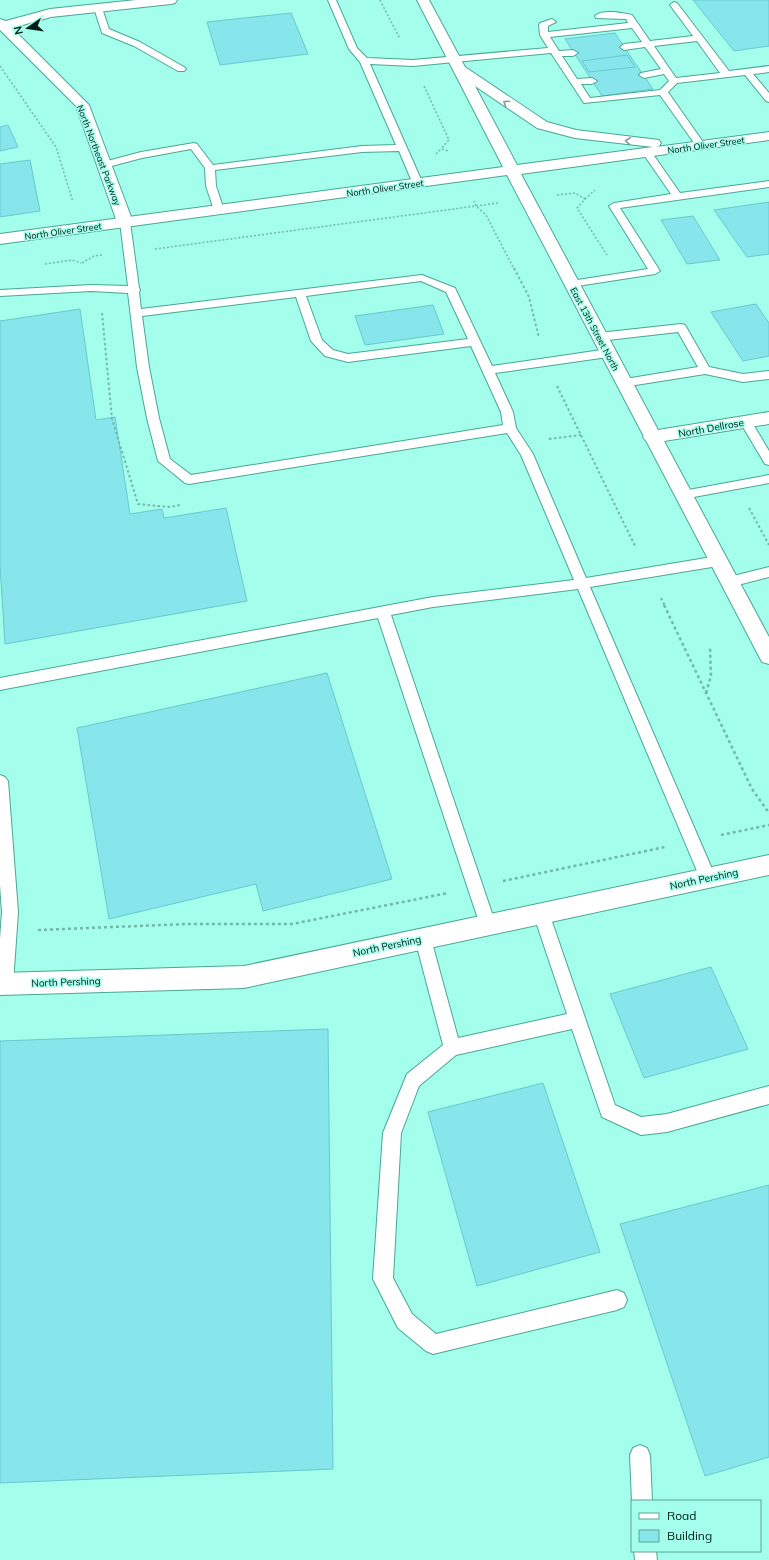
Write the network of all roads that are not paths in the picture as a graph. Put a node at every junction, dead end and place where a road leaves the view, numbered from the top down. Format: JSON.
{"nodes":[{"id":1,"x":171,"y":0,"type":"edge"},
{"id":2,"x":332,"y":0,"type":"edge"},
{"id":3,"x":423,"y":0,"type":"edge"},
{"id":4,"x":674,"y":5,"type":"dead end"},
{"id":5,"x":98,"y":8,"type":"junction"},
{"id":6,"x":600,"y":16,"type":"dead end"},
{"id":7,"x":552,"y":22,"type":"dead end"},
{"id":8,"x":1,"y":24,"type":"edge"},
{"id":9,"x":634,"y":25,"type":"junction"},
{"id":10,"x":544,"y":35,"type":"junction"},
{"id":11,"x":699,"y":38,"type":"junction"},
{"id":12,"x":647,"y":44,"type":"junction"},
{"id":13,"x":624,"y":47,"type":"dead end"},
{"id":14,"x":554,"y":52,"type":"junction"},
{"id":15,"x":573,"y":53,"type":"dead end"},
{"id":16,"x":364,"y":61,"type":"junction"},
{"id":17,"x":456,"y":63,"type":"junction"},
{"id":18,"x":181,"y":69,"type":"dead end"},
{"id":19,"x":769,"y":69,"type":"edge"},
{"id":20,"x":666,"y":71,"type":"junction"},
{"id":21,"x":747,"y":72,"type":"junction"},
{"id":22,"x":726,"y":74,"type":"junction"},
{"id":23,"x":644,"y":75,"type":"dead end"},
{"id":24,"x":592,"y":81,"type":"dead end"},
{"id":25,"x":674,"y":81,"type":"junction"},
{"id":26,"x":575,"y":82,"type":"junction"},
{"id":27,"x":663,"y":92,"type":"junction"},
{"id":28,"x":769,"y":99,"type":"edge"},
{"id":29,"x":769,"y":136,"type":"edge"},
{"id":30,"x":698,"y":146,"type":"junction"},
{"id":31,"x":402,"y":148,"type":"junction"},
{"id":32,"x":647,"y":152,"type":"junction"},
{"id":33,"x":104,"y":165,"type":"junction"},
{"id":34,"x":210,"y":168,"type":"junction"},
{"id":35,"x":512,"y":171,"type":"junction"},
{"id":36,"x":418,"y":184,"type":"junction"},
{"id":37,"x":769,"y":184,"type":"edge"},
{"id":38,"x":677,"y":196,"type":"junction"},
{"id":39,"x":219,"y":210,"type":"junction"},
{"id":40,"x":125,"y":222,"type":"junction"},
{"id":41,"x":0,"y":239,"type":"edge"},
{"id":42,"x":571,"y":284,"type":"junction"},
{"id":43,"x":135,"y":290,"type":"junction"},
{"id":44,"x":300,"y":293,"type":"junction"},
{"id":45,"x":0,"y":294,"type":"edge"},
{"id":46,"x":137,"y":313,"type":"junction"},
{"id":47,"x":599,"y":336,"type":"junction"},
{"id":48,"x":475,"y":342,"type":"junction"},
{"id":49,"x":608,"y":354,"type":"junction"},
{"id":50,"x":488,"y":370,"type":"junction"},
{"id":51,"x":705,"y":370,"type":"junction"},
{"id":52,"x":769,"y":375,"type":"edge"},
{"id":53,"x":623,"y":383,"type":"junction"},
{"id":54,"x":769,"y":418,"type":"edge"},
{"id":55,"x":746,"y":422,"type":"junction"},
{"id":56,"x":510,"y":428,"type":"junction"},
{"id":57,"x":652,"y":437,"type":"junction"},
{"id":58,"x":769,"y":461,"type":"edge"},
{"id":59,"x":769,"y":479,"type":"edge"},
{"id":60,"x":683,"y":495,"type":"junction"},
{"id":61,"x":718,"y":561,"type":"junction"},
{"id":62,"x":769,"y":572,"type":"edge"},
{"id":63,"x":730,"y":582,"type":"junction"},
{"id":64,"x":582,"y":583,"type":"junction"},
{"id":65,"x":383,"y":611,"type":"junction"},
{"id":66,"x":769,"y":656,"type":"edge"},
{"id":67,"x":0,"y":684,"type":"edge"},
{"id":68,"x":0,"y":782,"type":"edge"},
{"id":69,"x":769,"y":865,"type":"edge"},
{"id":70,"x":708,"y":878,"type":"junction"},
{"id":71,"x":541,"y":913,"type":"junction"},
{"id":72,"x":488,"y":925,"type":"junction"},
{"id":73,"x":422,"y":939,"type":"junction"},
{"id":74,"x":2,"y":984,"type":"edge"},
{"id":75,"x":577,"y":1020,"type":"junction"},
{"id":76,"x":452,"y":1048,"type":"junction"},
{"id":77,"x":769,"y":1095,"type":"edge"},
{"id":78,"x":617,"y":1300,"type":"dead end"},
{"id":79,"x":640,"y":1455,"type":"dead end"},
{"id":80,"x":642,"y":1500,"type":"edge"}],
"edges":[{"from":1,"to":5,"type":"main road"},
{"from":2,"to":16,"type":"lane"},
{"from":3,"to":17,"type":"main road","name":"East 13th Street North"},
{"from":4,"to":11,"type":"lane"},
{"from":5,"to":8,"type":"main road"},
{"from":5,"to":18,"type":"lane"},
{"from":6,"to":9,"type":"lane"},
{"from":7,"to":10,"type":"lane"},
{"from":8,"to":33,"type":"main road","name":"North Northeast Parkway"},
{"from":9,"to":10,"type":"lane"},
{"from":9,"to":12,"type":"lane"},
{"from":10,"to":14,"type":"lane"},
{"from":11,"to":12,"type":"lane"},
{"from":11,"to":22,"type":"lane"},
{"from":12,"to":13,"type":"lane"},
{"from":12,"to":20,"type":"lane"},
{"from":14,"to":15,"type":"lane"},
{"from":14,"to":17,"type":"lane"},
{"from":14,"to":26,"type":"lane"},
{"from":16,"to":17,"type":"lane"},
{"from":16,"to":31,"type":"lane"},
{"from":30,"to":17,"type":"main road","one_way":true},
{"from":17,"to":35,"type":"main road","name":"East 13th Street North"},
{"from":19,"to":21,"type":"lane"},
{"from":20,"to":23,"type":"lane"},
{"from":20,"to":25,"type":"lane"},
{"from":21,"to":22,"type":"lane"},
{"from":21,"to":28,"type":"lane"},
{"from":22,"to":25,"type":"lane"},
{"from":24,"to":26,"type":"lane"},
{"from":25,"to":27,"type":"lane"},
{"from":26,"to":27,"type":"lane"},
{"from":27,"to":30,"type":"lane"},
{"from":29,"to":30,"type":"main road","name":"North Oliver Street"},
{"from":30,"to":32,"type":"main road","name":"North Oliver Street"},
{"from":31,"to":34,"type":"lane"},
{"from":31,"to":36,"type":"lane"},
{"from":32,"to":35,"type":"main road","name":"North Oliver Street"},
{"from":32,"to":38,"type":"lane"},
{"from":33,"to":34,"type":"lane"},
{"from":33,"to":40,"type":"main road","name":"North Northeast Parkway"},
{"from":34,"to":39,"type":"lane"},
{"from":35,"to":36,"type":"main road","name":"North Oliver Street"},
{"from":35,"to":42,"type":"main road","name":"East 13th Street North"},
{"from":36,"to":39,"type":"main road","name":"North Oliver Street"},
{"from":37,"to":38,"type":"lane"},
{"from":38,"to":42,"type":"lane"},
{"from":39,"to":40,"type":"main road","name":"North Oliver Street"},
{"from":40,"to":41,"type":"main road","name":"North Oliver Street"},
{"from":40,"to":43,"type":"lane"},
{"from":42,"to":47,"type":"main road","name":"East 13th Street North"},
{"from":43,"to":45,"type":"lane"},
{"from":43,"to":46,"type":"lane"},
{"from":44,"to":46,"type":"lane"},
{"from":44,"to":48,"type":"lane"},
{"from":44,"to":48,"type":"lane"},
{"from":46,"to":56,"type":"lane"},
{"from":47,"to":49,"type":"main road","name":"East 13th Street North"},
{"from":47,"to":51,"type":"lane"},
{"from":48,"to":50,"type":"lane"},
{"from":49,"to":50,"type":"lane"},
{"from":49,"to":53,"type":"main road","name":"East 13th Street North"},
{"from":50,"to":56,"type":"lane"},
{"from":51,"to":52,"type":"lane"},
{"from":51,"to":53,"type":"lane"},
{"from":53,"to":57,"type":"main road","name":"East 13th Street North"},
{"from":54,"to":55,"type":"main road","name":"North Dellrose"},
{"from":55,"to":57,"type":"main road","name":"North Dellrose"},
{"from":55,"to":58,"type":"lane"},
{"from":56,"to":64,"type":"lane"},
{"from":57,"to":60,"type":"main road","name":"East 13th Street North"},
{"from":59,"to":60,"type":"lane"},
{"from":60,"to":61,"type":"main road","name":"East 13th Street North"},
{"from":61,"to":63,"type":"main road","name":"East 13th Street North"},
{"from":61,"to":64,"type":"lane"},
{"from":62,"to":63,"type":"lane"},
{"from":63,"to":66,"type":"main road","name":"East 13th Street North"},
{"from":64,"to":65,"type":"lane"},
{"from":64,"to":70,"type":"lane"},
{"from":65,"to":67,"type":"lane"},
{"from":65,"to":72,"type":"lane"},
{"from":68,"to":74,"type":"lane"},
{"from":69,"to":70,"type":"main road","name":"North Pershing"},
{"from":70,"to":71,"type":"main road","name":"North Pershing"},
{"from":71,"to":72,"type":"main road","name":"North Pershing"},
{"from":71,"to":75,"type":"lane"},
{"from":72,"to":73,"type":"main road","name":"North Pershing"},
{"from":73,"to":74,"type":"main road","name":"North Pershing"},
{"from":73,"to":76,"type":"lane"},
{"from":75,"to":76,"type":"lane"},
{"from":75,"to":77,"type":"lane"},
{"from":76,"to":78,"type":"lane"},
{"from":79,"to":80,"type":"lane"}]}
